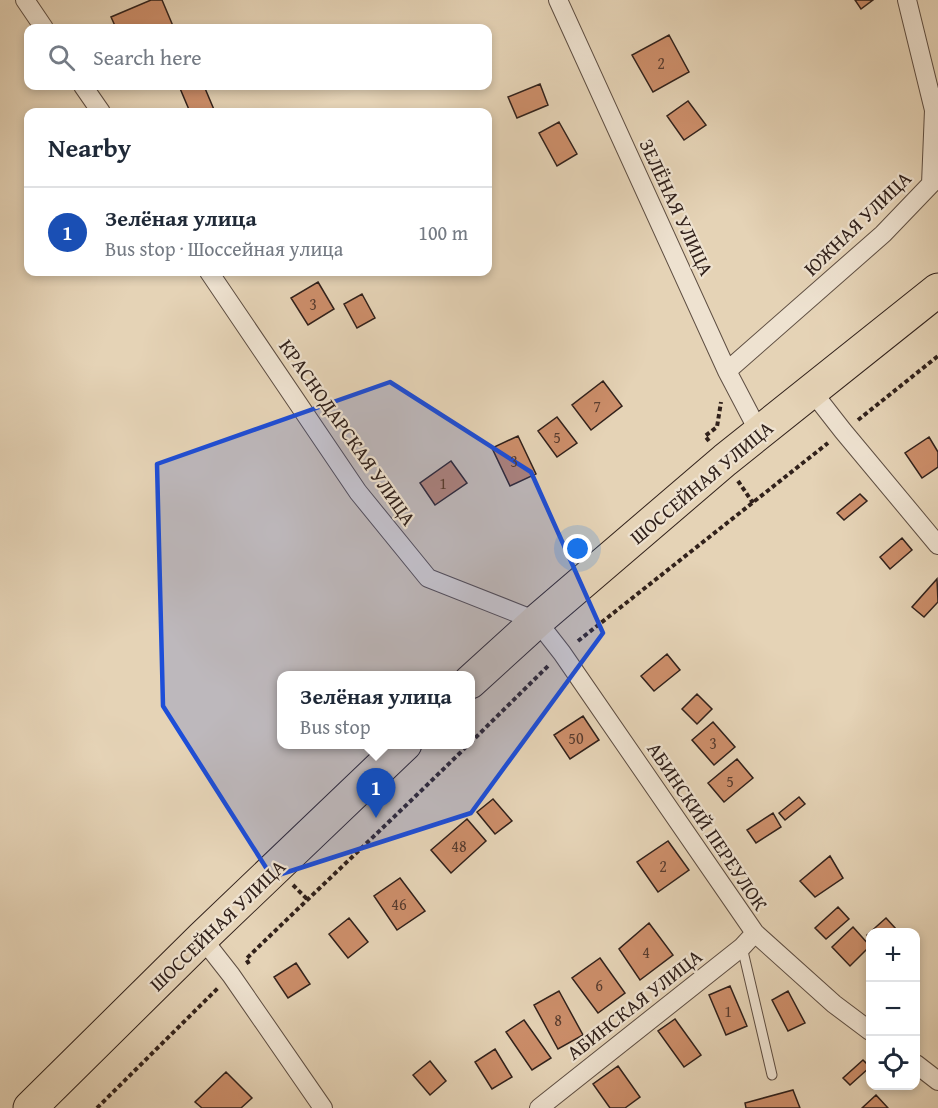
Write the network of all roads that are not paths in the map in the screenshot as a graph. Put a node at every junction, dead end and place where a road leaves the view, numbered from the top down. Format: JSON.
{"nodes":[{"id":1,"x":25,"y":0,"type":"edge"},
{"id":2,"x":558,"y":0,"type":"edge"},
{"id":3,"x":907,"y":0,"type":"edge"},
{"id":4,"x":41,"y":24,"type":"edge"},
{"id":5,"x":86,"y":90,"type":"edge"},
{"id":6,"x":98,"y":108,"type":"edge"},
{"id":7,"x":212,"y":276,"type":"edge"},
{"id":8,"x":938,"y":290,"type":"edge"},
{"id":9,"x":727,"y":371,"type":"junction"},
{"id":10,"x":811,"y":390,"type":"junction"},
{"id":11,"x":759,"y":432,"type":"junction"},
{"id":12,"x":938,"y":545,"type":"edge"},
{"id":13,"x":537,"y":621,"type":"junction"},
{"id":14,"x":475,"y":678,"type":"edge"},
{"id":15,"x":400,"y":749,"type":"edge"},
{"id":16,"x":202,"y":938,"type":"junction"},
{"id":17,"x":748,"y":940,"type":"junction"},
{"id":18,"x":866,"y":1028,"type":"edge"},
{"id":19,"x":920,"y":1068,"type":"edge"},
{"id":20,"x":772,"y":1075,"type":"dead end"},
{"id":21,"x":938,"y":1081,"type":"edge"},
{"id":22,"x":30,"y":1108,"type":"edge"},
{"id":23,"x":322,"y":1108,"type":"edge"},
{"id":24,"x":539,"y":1108,"type":"edge"}],
"edges":[{"from":1,"to":4,"type":"street"},
{"from":2,"to":9,"type":"street","name":"ЗЕЛЁНАЯ УЛИЦА"},
{"from":3,"to":9,"type":"street","name":"ЮЖНАЯ УЛИЦА"},
{"from":5,"to":6,"type":"street"},
{"from":7,"to":13,"type":"street","name":"КРАСНОДАРСКАЯ УЛИЦА"},
{"from":8,"to":10,"type":"highway","name":"ШОССЕЙНАЯ УЛИЦА"},
{"from":9,"to":11,"type":"street","name":"ЗЕЛЁНАЯ УЛИЦА"},
{"from":10,"to":11,"type":"highway","name":"ШОССЕЙНАЯ УЛИЦА"},
{"from":10,"to":12,"type":"street"},
{"from":11,"to":13,"type":"highway","name":"ШОССЕЙНАЯ УЛИЦА"},
{"from":13,"to":14,"type":"highway","name":"ШОССЕЙНАЯ УЛИЦА"},
{"from":13,"to":17,"type":"street","name":"АБИНСКИЙ ПЕРЕУЛОК"},
{"from":15,"to":16,"type":"highway","name":"ШОССЕЙНАЯ УЛИЦА"},
{"from":16,"to":22,"type":"highway","name":"ШОССЕЙНАЯ УЛИЦА"},
{"from":16,"to":23,"type":"street"},
{"from":17,"to":18,"type":"street","name":"АБИНСКИЙ ПЕРЕУЛОК"},
{"from":17,"to":20,"type":"lane"},
{"from":17,"to":24,"type":"street","name":"АБИНСКАЯ УЛИЦА"},
{"from":19,"to":21,"type":"street"}]}
